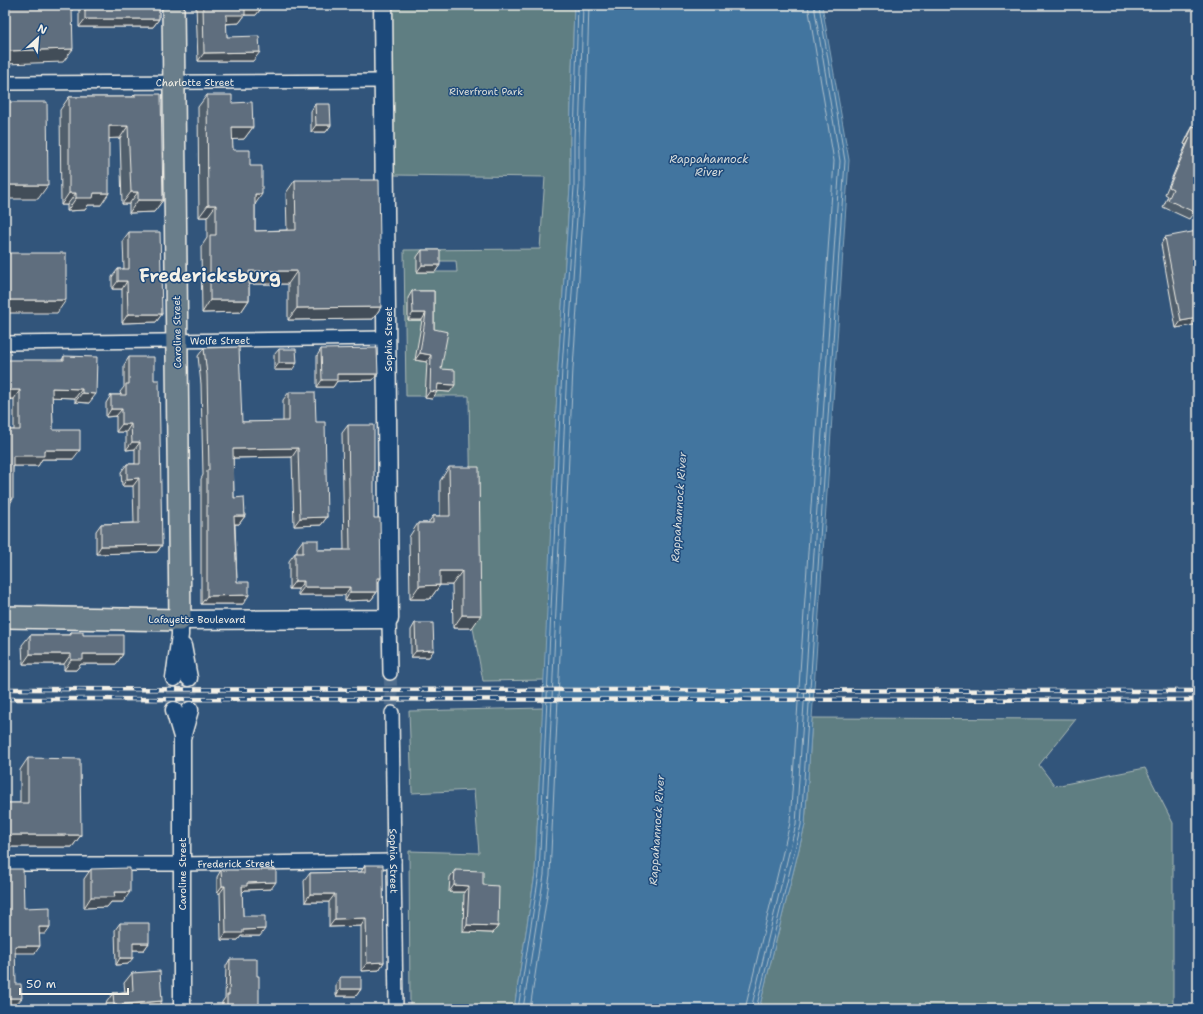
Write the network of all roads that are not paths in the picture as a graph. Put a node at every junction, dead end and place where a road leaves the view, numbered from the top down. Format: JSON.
{"nodes":[{"id":1,"x":173,"y":5,"type":"edge"},
{"id":2,"x":383,"y":5,"type":"edge"},
{"id":3,"x":384,"y":81,"type":"junction"},
{"id":4,"x":174,"y":82,"type":"junction"},
{"id":5,"x":5,"y":83,"type":"edge"},
{"id":6,"x":388,"y":338,"type":"junction"},
{"id":7,"x":177,"y":341,"type":"junction"},
{"id":8,"x":5,"y":342,"type":"edge"},
{"id":9,"x":5,"y":617,"type":"edge"},
{"id":10,"x":389,"y":619,"type":"junction"},
{"id":11,"x":180,"y":627,"type":"junction"},
{"id":12,"x":390,"y":673,"type":"tunnel mouth"},
{"id":13,"x":181,"y":678,"type":"tunnel mouth"},
{"id":14,"x":182,"y":710,"type":"tunnel mouth"},
{"id":15,"x":392,"y":713,"type":"tunnel mouth"},
{"id":16,"x":394,"y":861,"type":"junction"},
{"id":17,"x":5,"y":864,"type":"edge"},
{"id":18,"x":181,"y":864,"type":"junction"},
{"id":19,"x":182,"y":1009,"type":"edge"},
{"id":20,"x":396,"y":1009,"type":"edge"}],
"edges":[{"from":1,"to":4,"type":"main road","name":"Caroline Street"},
{"from":2,"to":3,"type":"main road","name":"Sophia Street"},
{"from":3,"to":4,"type":"street","name":"Charlotte Street"},
{"from":3,"to":6,"type":"main road","name":"Sophia Street"},
{"from":4,"to":5,"type":"street","name":"Charlotte Street"},
{"from":4,"to":7,"type":"main road","name":"Caroline Street"},
{"from":6,"to":7,"type":"street","name":"Wolfe Street"},
{"from":6,"to":10,"type":"main road","name":"Sophia Street"},
{"from":7,"to":8,"type":"street","name":"Wolfe Street"},
{"from":7,"to":11,"type":"main road","name":"Caroline Street"},
{"from":9,"to":11,"type":"main road","name":"Lafayette Boulevard"},
{"from":10,"to":11,"type":"main road","name":"Lafayette Boulevard"},
{"from":10,"to":12,"type":"street","name":"Sophia Street"},
{"from":11,"to":13,"type":"street","name":"Caroline Street"},
{"from":14,"to":18,"type":"street","name":"Caroline Street"},
{"from":15,"to":16,"type":"street","name":"Sophia Street"},
{"from":16,"to":18,"type":"street","name":"Frederick Street"},
{"from":16,"to":20,"type":"street","name":"Sophia Street"},
{"from":17,"to":18,"type":"street","name":"Frederick Street"},
{"from":18,"to":19,"type":"street","name":"Caroline Street"}]}
